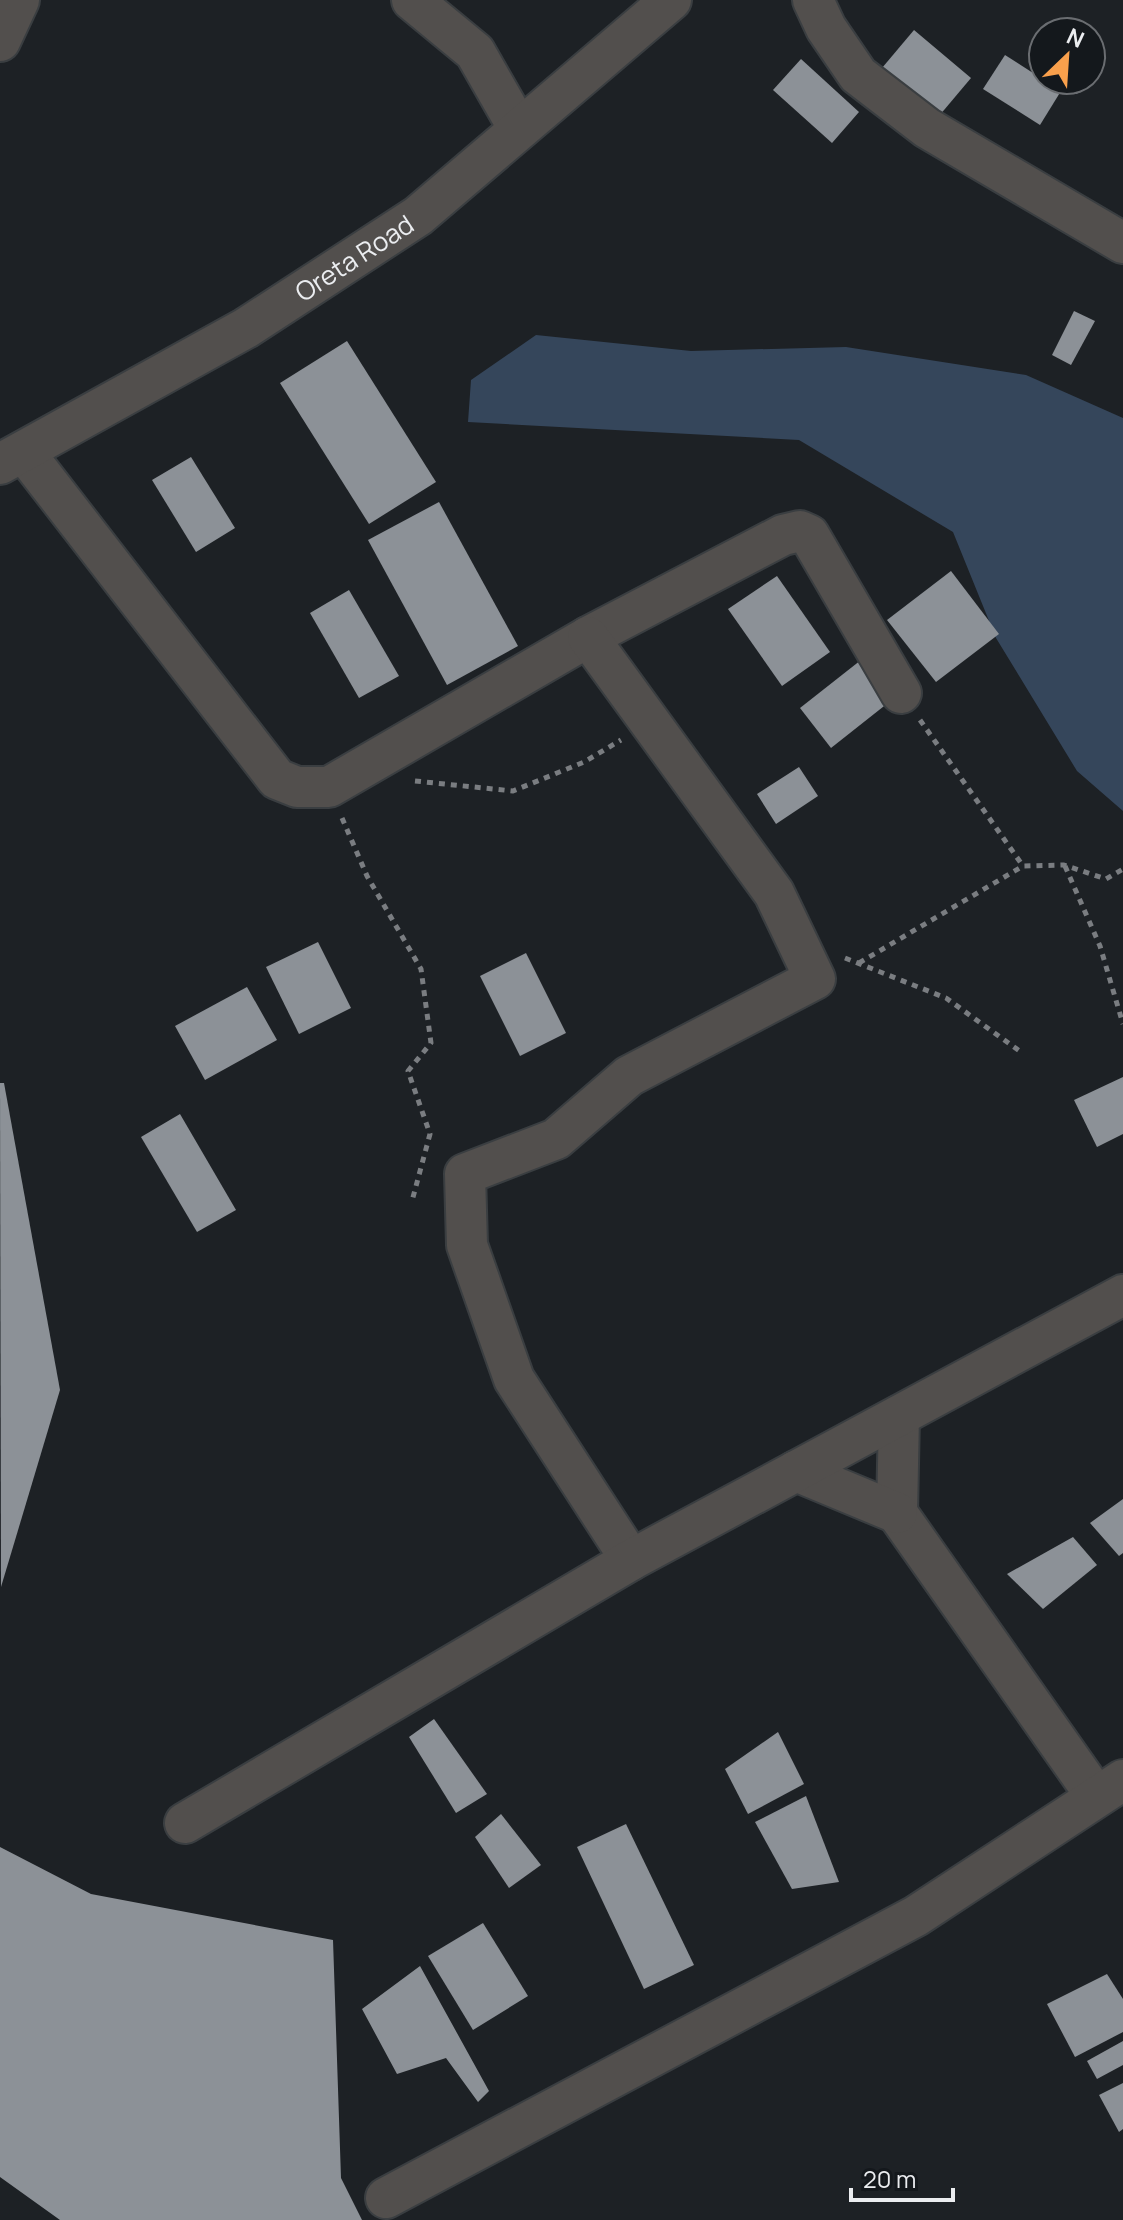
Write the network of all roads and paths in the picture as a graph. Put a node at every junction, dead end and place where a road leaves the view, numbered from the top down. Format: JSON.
{"nodes":[{"id":1,"x":19,"y":0,"type":"edge"},
{"id":2,"x":412,"y":0,"type":"edge"},
{"id":3,"x":671,"y":0,"type":"edge"},
{"id":4,"x":813,"y":0,"type":"edge"},
{"id":5,"x":0,"y":41,"type":"edge"},
{"id":6,"x":519,"y":129,"type":"junction"},
{"id":7,"x":1123,"y":243,"type":"edge"},
{"id":8,"x":12,"y":458,"type":"edge"},
{"id":9,"x":588,"y":637,"type":"junction"},
{"id":10,"x":901,"y":693,"type":"joint"},
{"id":11,"x":649,"y":723,"type":"junction"},
{"id":12,"x":344,"y":778,"type":"junction"},
{"id":13,"x":1064,"y":865,"type":"junction"},
{"id":14,"x":1023,"y":866,"type":"junction"},
{"id":15,"x":1123,"y":869,"type":"edge"},
{"id":16,"x":859,"y":963,"type":"junction"},
{"id":17,"x":815,"y":979,"type":"junction"},
{"id":18,"x":1123,"y":1024,"type":"edge"},
{"id":19,"x":1021,"y":1052,"type":"dead end"},
{"id":20,"x":412,"y":1201,"type":"dead end"},
{"id":21,"x":1123,"y":1295,"type":"edge"},
{"id":22,"x":899,"y":1416,"type":"junction"},
{"id":23,"x":796,"y":1471,"type":"junction"},
{"id":24,"x":897,"y":1513,"type":"junction"},
{"id":25,"x":631,"y":1560,"type":"junction"},
{"id":26,"x":1109,"y":1788,"type":"edge"},
{"id":27,"x":185,"y":1823,"type":"dead end"},
{"id":28,"x":386,"y":2198,"type":"dead end"}],
"edges":[{"from":1,"to":5,"type":"street"},
{"from":2,"to":6,"type":"street"},
{"from":3,"to":6,"type":"street","name":"Oreta Road"},
{"from":4,"to":7,"type":"street"},
{"from":6,"to":8,"type":"street","name":"Oreta Road"},
{"from":8,"to":12,"type":"street"},
{"from":9,"to":10,"type":"street"},
{"from":9,"to":11,"type":"street"},
{"from":9,"to":12,"type":"street"},
{"from":10,"to":14,"type":"path"},
{"from":11,"to":12,"type":"path"},
{"from":11,"to":17,"type":"street"},
{"from":12,"to":20,"type":"path"},
{"from":13,"to":14,"type":"path"},
{"from":13,"to":15,"type":"path"},
{"from":13,"to":18,"type":"path"},
{"from":14,"to":16,"type":"path"},
{"from":16,"to":17,"type":"path"},
{"from":16,"to":19,"type":"path"},
{"from":17,"to":25,"type":"street"},
{"from":21,"to":22,"type":"street"},
{"from":22,"to":23,"type":"street"},
{"from":22,"to":24,"type":"street"},
{"from":23,"to":24,"type":"street"},
{"from":23,"to":25,"type":"street"},
{"from":24,"to":26,"type":"street"},
{"from":25,"to":27,"type":"street"},
{"from":26,"to":28,"type":"street"}]}
